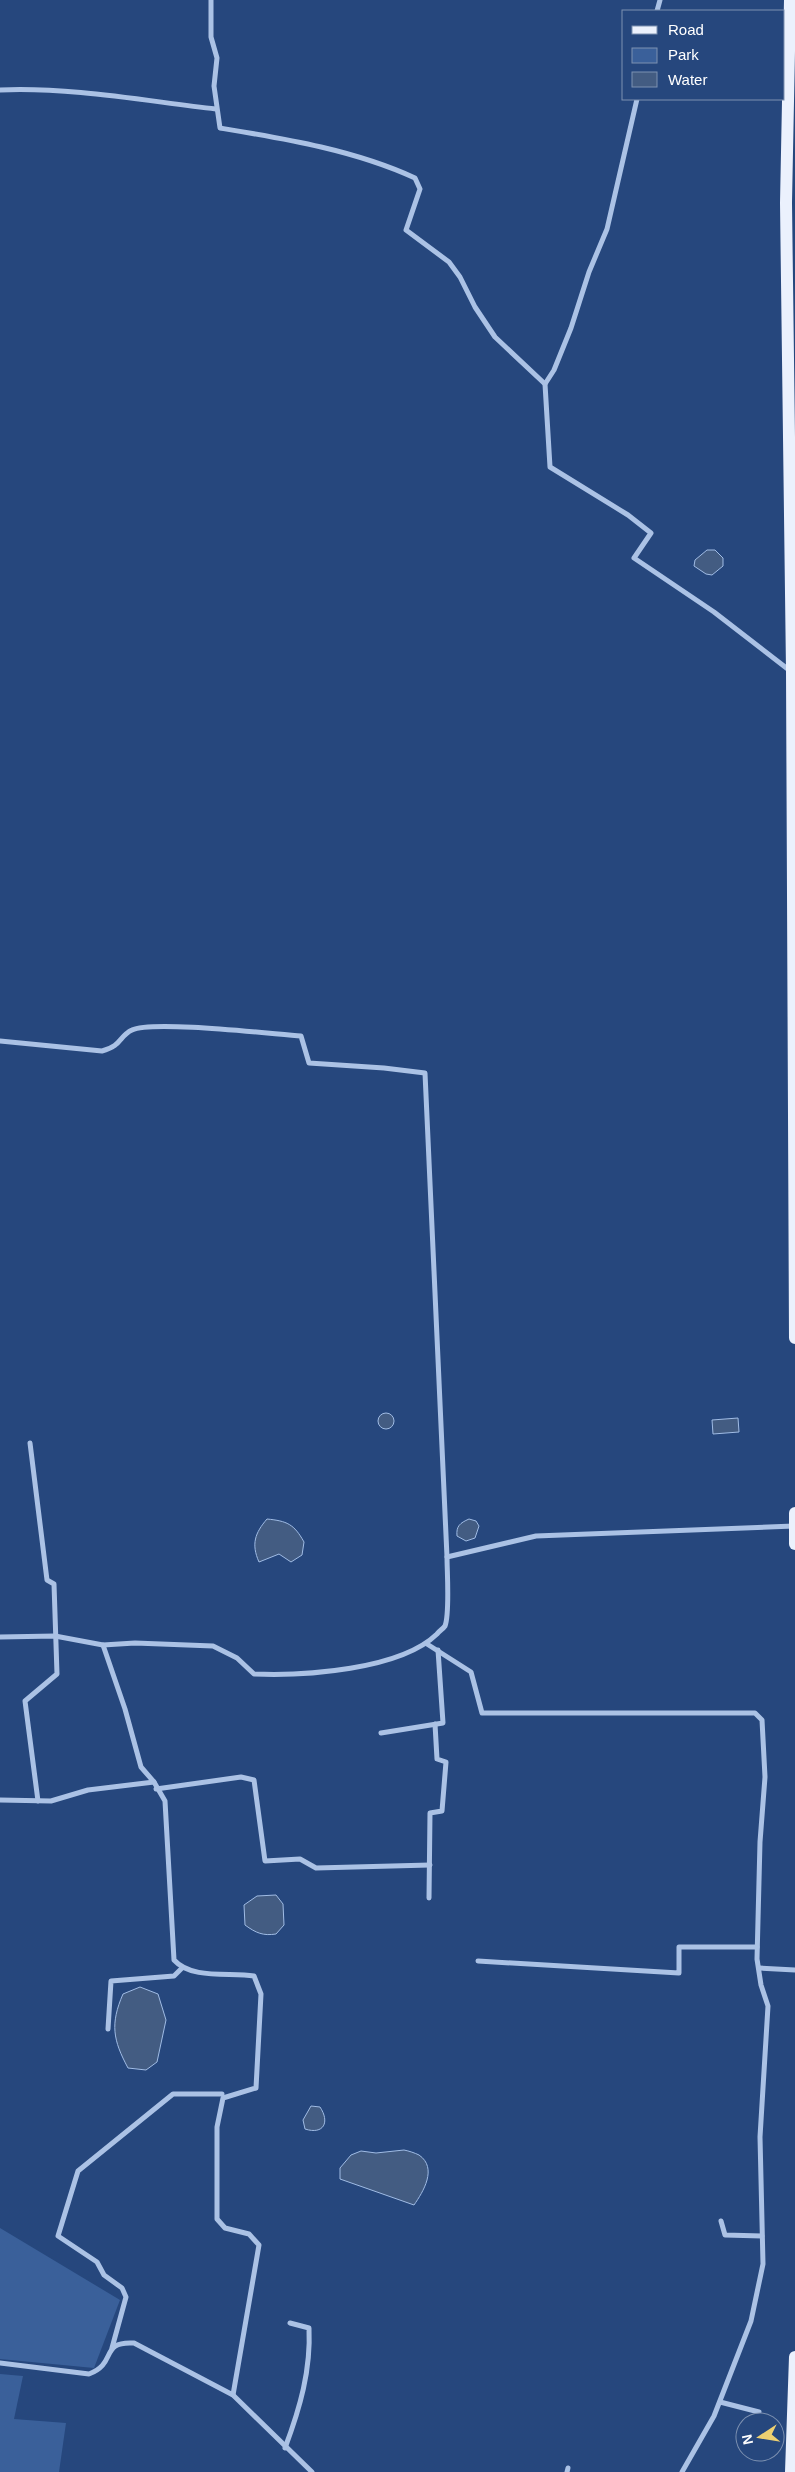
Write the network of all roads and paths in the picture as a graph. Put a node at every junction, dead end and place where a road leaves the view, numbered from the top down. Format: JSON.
{"nodes":[{"id":1,"x":210,"y":0,"type":"edge"},
{"id":2,"x":790,"y":0,"type":"edge"},
{"id":3,"x":0,"y":90,"type":"edge"},
{"id":4,"x":637,"y":100,"type":"edge"},
{"id":5,"x":216,"y":109,"type":"junction"},
{"id":6,"x":545,"y":384,"type":"junction"},
{"id":7,"x":793,"y":673,"type":"edge"},
{"id":8,"x":0,"y":1041,"type":"edge"},
{"id":9,"x":795,"y":1338,"type":"edge"},
{"id":10,"x":30,"y":1443,"type":"dead end"},
{"id":11,"x":795,"y":1513,"type":"edge"},
{"id":12,"x":794,"y":1526,"type":"edge"},
{"id":13,"x":795,"y":1544,"type":"edge"},
{"id":14,"x":447,"y":1557,"type":"junction"},
{"id":15,"x":55,"y":1636,"type":"junction"},
{"id":16,"x":0,"y":1637,"type":"edge"},
{"id":17,"x":428,"y":1644,"type":"junction"},
{"id":18,"x":103,"y":1645,"type":"junction"},
{"id":19,"x":438,"y":1650,"type":"junction"},
{"id":20,"x":435,"y":1724,"type":"junction"},
{"id":21,"x":380,"y":1733,"type":"dead end"},
{"id":22,"x":154,"y":1782,"type":"junction"},
{"id":23,"x":156,"y":1790,"type":"junction"},
{"id":24,"x":0,"y":1800,"type":"edge"},
{"id":25,"x":38,"y":1800,"type":"junction"},
{"id":26,"x":430,"y":1865,"type":"junction"},
{"id":27,"x":430,"y":1898,"type":"dead end"},
{"id":28,"x":758,"y":1947,"type":"junction"},
{"id":29,"x":478,"y":1961,"type":"dead end"},
{"id":30,"x":182,"y":1968,"type":"junction"},
{"id":31,"x":759,"y":1968,"type":"junction"},
{"id":32,"x":795,"y":1970,"type":"edge"},
{"id":33,"x":108,"y":2030,"type":"dead end"},
{"id":34,"x":222,"y":2094,"type":"dead end"},
{"id":35,"x":721,"y":2221,"type":"dead end"},
{"id":36,"x":762,"y":2236,"type":"junction"},
{"id":37,"x":290,"y":2323,"type":"dead end"},
{"id":38,"x":112,"y":2348,"type":"junction"},
{"id":39,"x":795,"y":2356,"type":"edge"},
{"id":40,"x":0,"y":2363,"type":"edge"},
{"id":41,"x":233,"y":2394,"type":"junction"},
{"id":42,"x":720,"y":2402,"type":"junction"},
{"id":43,"x":759,"y":2412,"type":"dead end"},
{"id":44,"x":285,"y":2448,"type":"junction"},
{"id":45,"x":312,"y":2472,"type":"edge"},
{"id":46,"x":682,"y":2472,"type":"edge"},
{"id":47,"x":791,"y":2472,"type":"edge"}],
"edges":[{"from":1,"to":5,"type":"street"},
{"from":2,"to":7,"type":"main road"},
{"from":3,"to":5,"type":"street"},
{"from":4,"to":6,"type":"street"},
{"from":5,"to":6,"type":"street"},
{"from":6,"to":7,"type":"street"},
{"from":7,"to":9,"type":"main road"},
{"from":8,"to":14,"type":"street"},
{"from":10,"to":15,"type":"street"},
{"from":11,"to":12,"type":"main road"},
{"from":12,"to":13,"type":"main road"},
{"from":12,"to":14,"type":"street"},
{"from":14,"to":17,"type":"street"},
{"from":15,"to":16,"type":"street"},
{"from":15,"to":18,"type":"street"},
{"from":15,"to":25,"type":"street"},
{"from":17,"to":18,"type":"street"},
{"from":17,"to":19,"type":"street"},
{"from":18,"to":22,"type":"street"},
{"from":19,"to":20,"type":"street"},
{"from":19,"to":28,"type":"street"},
{"from":20,"to":21,"type":"street"},
{"from":20,"to":26,"type":"street"},
{"from":22,"to":23,"type":"street"},
{"from":22,"to":25,"type":"street"},
{"from":23,"to":26,"type":"street"},
{"from":23,"to":30,"type":"street"},
{"from":24,"to":25,"type":"street"},
{"from":26,"to":27,"type":"street"},
{"from":28,"to":29,"type":"street"},
{"from":28,"to":31,"type":"street"},
{"from":30,"to":33,"type":"street"},
{"from":30,"to":41,"type":"street"},
{"from":31,"to":32,"type":"street"},
{"from":31,"to":36,"type":"street"},
{"from":34,"to":38,"type":"street"},
{"from":35,"to":36,"type":"street"},
{"from":36,"to":42,"type":"street"},
{"from":37,"to":44,"type":"street"},
{"from":38,"to":40,"type":"street"},
{"from":38,"to":41,"type":"street"},
{"from":39,"to":47,"type":"main road"},
{"from":41,"to":44,"type":"street"},
{"from":42,"to":43,"type":"street"},
{"from":42,"to":46,"type":"street"},
{"from":44,"to":45,"type":"street"}]}
